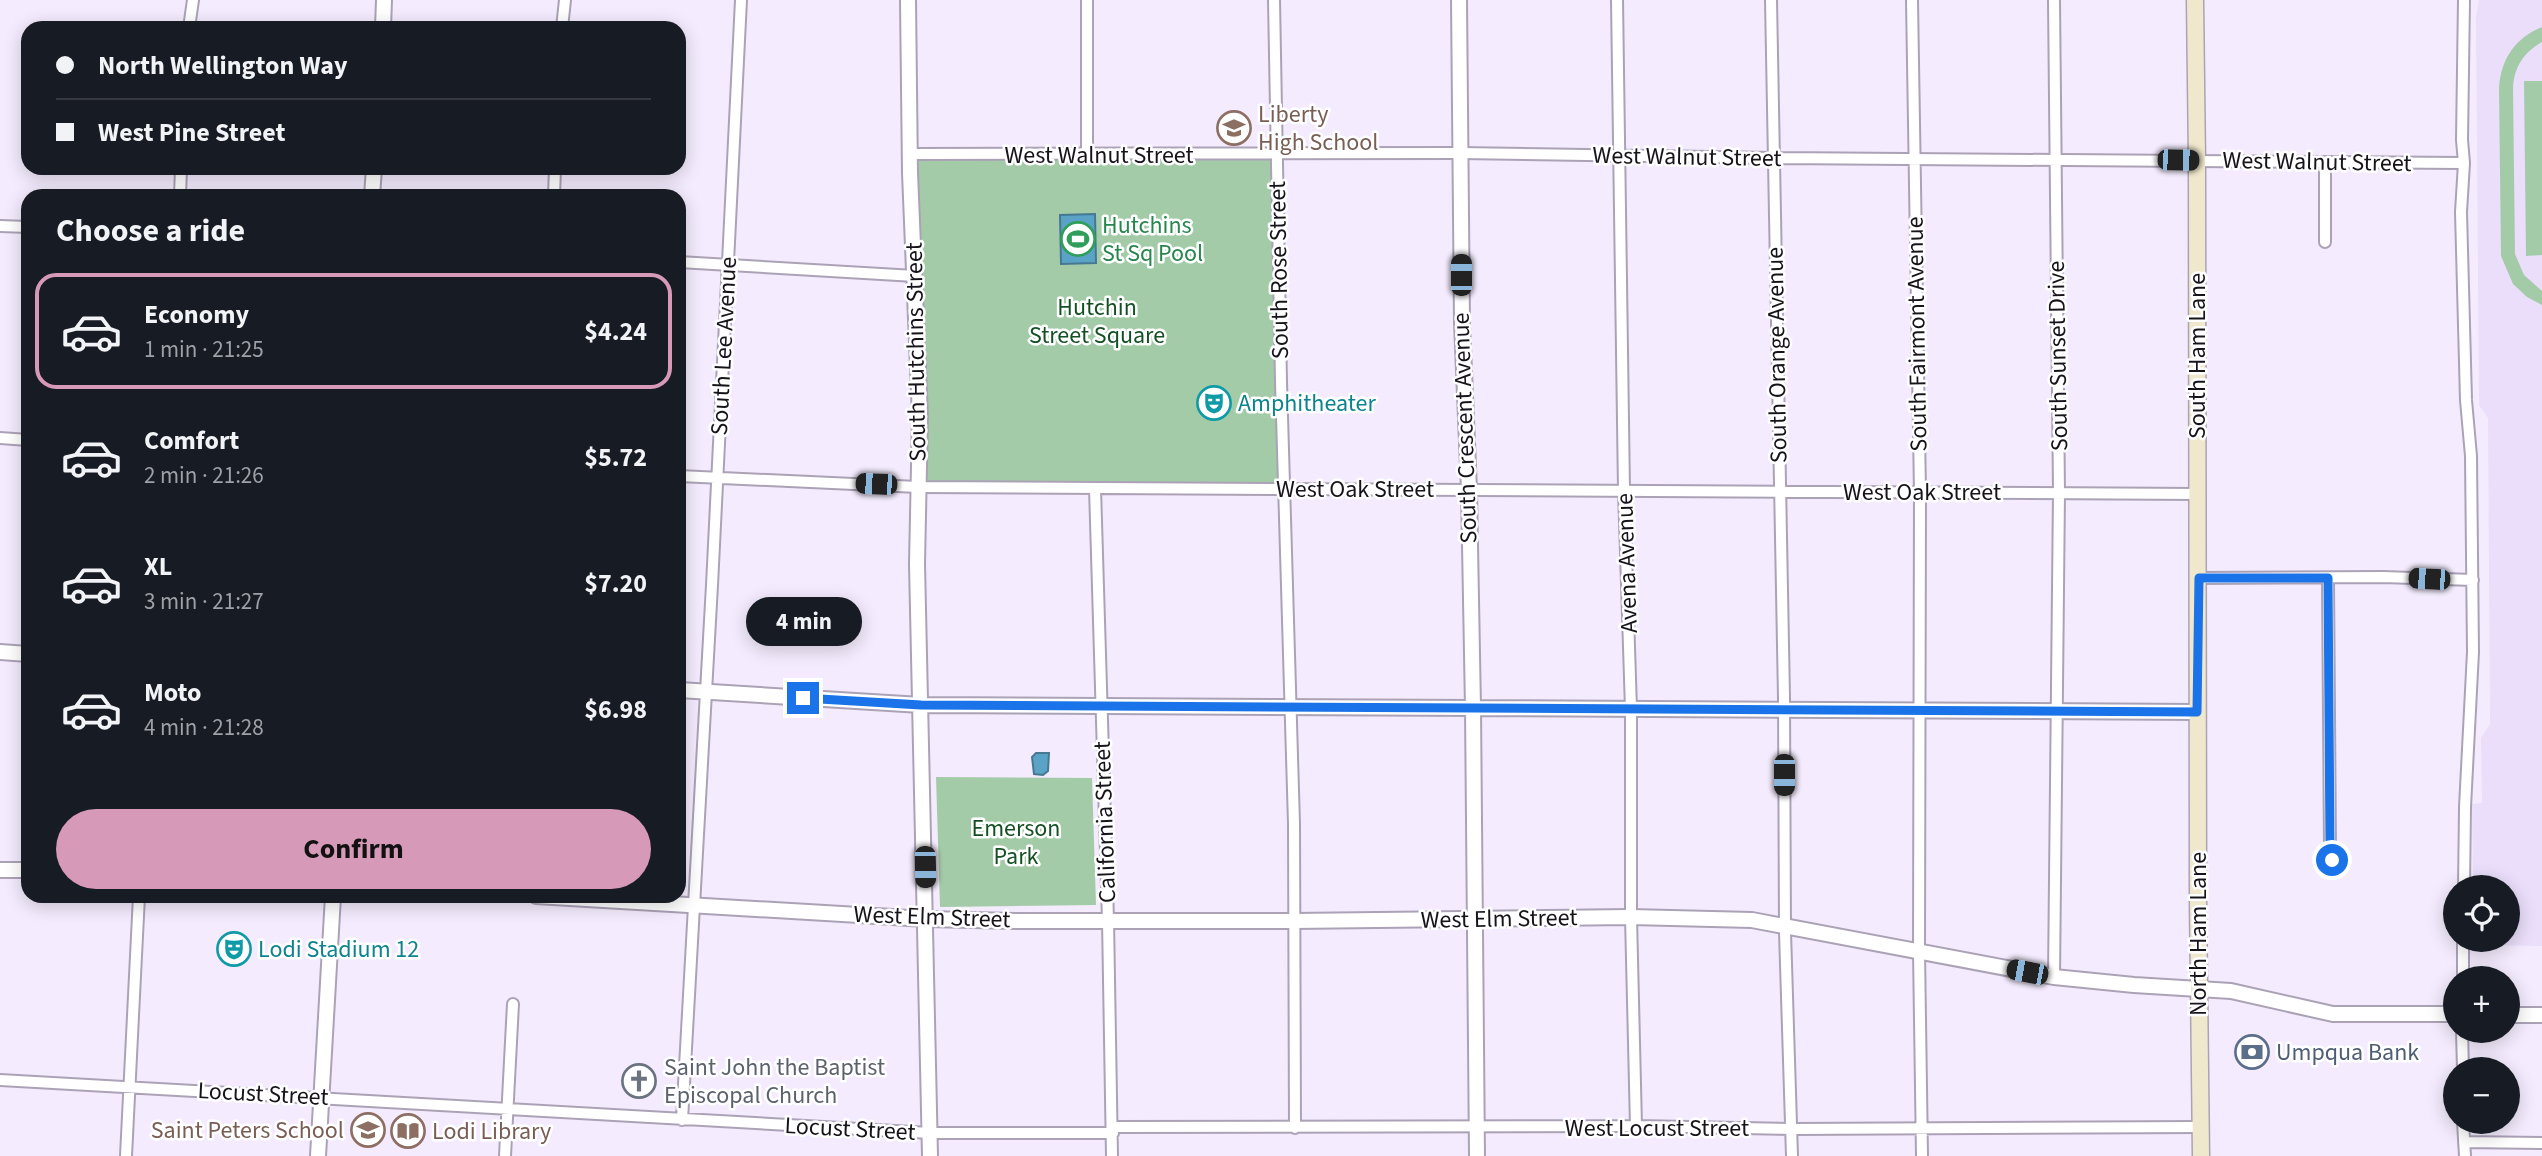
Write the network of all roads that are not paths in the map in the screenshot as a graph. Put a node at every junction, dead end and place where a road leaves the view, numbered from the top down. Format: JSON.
{"nodes":[{"id":1,"x":193,"y":0,"type":"edge"},
{"id":2,"x":384,"y":0,"type":"edge"},
{"id":3,"x":565,"y":0,"type":"edge"},
{"id":4,"x":741,"y":0,"type":"edge"},
{"id":5,"x":908,"y":0,"type":"edge"},
{"id":6,"x":1087,"y":0,"type":"edge"},
{"id":7,"x":1275,"y":0,"type":"edge"},
{"id":8,"x":1459,"y":0,"type":"edge"},
{"id":9,"x":1617,"y":0,"type":"edge"},
{"id":10,"x":1771,"y":0,"type":"edge"},
{"id":11,"x":1912,"y":0,"type":"edge"},
{"id":12,"x":2054,"y":0,"type":"edge"},
{"id":13,"x":2195,"y":0,"type":"edge"},
{"id":14,"x":2464,"y":0,"type":"edge"},
{"id":15,"x":191,"y":21,"type":"edge"},
{"id":16,"x":383,"y":21,"type":"edge"},
{"id":17,"x":563,"y":21,"type":"edge"},
{"id":18,"x":1460,"y":153,"type":"junction"},
{"id":19,"x":910,"y":154,"type":"junction"},
{"id":20,"x":1087,"y":154,"type":"junction"},
{"id":21,"x":1276,"y":155,"type":"junction"},
{"id":22,"x":1619,"y":156,"type":"junction"},
{"id":23,"x":1773,"y":158,"type":"junction"},
{"id":24,"x":1914,"y":160,"type":"junction"},
{"id":25,"x":2055,"y":160,"type":"junction"},
{"id":26,"x":2197,"y":160,"type":"junction"},
{"id":27,"x":2325,"y":162,"type":"junction"},
{"id":28,"x":2464,"y":163,"type":"junction"},
{"id":29,"x":0,"y":226,"type":"edge"},
{"id":30,"x":21,"y":227,"type":"edge"},
{"id":31,"x":2325,"y":242,"type":"dead end"},
{"id":32,"x":686,"y":262,"type":"edge"},
{"id":33,"x":728,"y":264,"type":"junction"},
{"id":34,"x":915,"y":276,"type":"junction"},
{"id":35,"x":0,"y":438,"type":"edge"},
{"id":36,"x":21,"y":440,"type":"edge"},
{"id":37,"x":686,"y":476,"type":"edge"},
{"id":38,"x":717,"y":478,"type":"junction"},
{"id":39,"x":918,"y":487,"type":"junction"},
{"id":40,"x":1095,"y":488,"type":"junction"},
{"id":41,"x":1284,"y":488,"type":"junction"},
{"id":42,"x":1469,"y":490,"type":"junction"},
{"id":43,"x":1624,"y":491,"type":"junction"},
{"id":44,"x":1780,"y":491,"type":"junction"},
{"id":45,"x":1920,"y":492,"type":"junction"},
{"id":46,"x":2059,"y":492,"type":"junction"},
{"id":47,"x":2199,"y":494,"type":"junction"},
{"id":48,"x":2199,"y":578,"type":"junction"},
{"id":49,"x":2328,"y":578,"type":"junction"},
{"id":50,"x":2473,"y":580,"type":"junction"},
{"id":51,"x":0,"y":652,"type":"edge"},
{"id":52,"x":21,"y":654,"type":"edge"},
{"id":53,"x":686,"y":691,"type":"edge"},
{"id":54,"x":706,"y":692,"type":"junction"},
{"id":55,"x":921,"y":705,"type":"junction"},
{"id":56,"x":1101,"y":706,"type":"junction"},
{"id":57,"x":1289,"y":708,"type":"junction"},
{"id":58,"x":1473,"y":708,"type":"junction"},
{"id":59,"x":1632,"y":709,"type":"junction"},
{"id":60,"x":1784,"y":710,"type":"junction"},
{"id":61,"x":1919,"y":711,"type":"junction"},
{"id":62,"x":2057,"y":712,"type":"junction"},
{"id":63,"x":2197,"y":712,"type":"junction"},
{"id":64,"x":2337,"y":868,"type":"dead end"},
{"id":65,"x":0,"y":870,"type":"edge"},
{"id":66,"x":21,"y":870,"type":"edge"},
{"id":67,"x":2464,"y":875,"type":"edge"},
{"id":68,"x":139,"y":903,"type":"edge"},
{"id":69,"x":333,"y":903,"type":"edge"},
{"id":70,"x":674,"y":903,"type":"edge"},
{"id":71,"x":694,"y":904,"type":"junction"},
{"id":72,"x":1631,"y":917,"type":"junction"},
{"id":73,"x":1473,"y":918,"type":"junction"},
{"id":74,"x":926,"y":919,"type":"junction"},
{"id":75,"x":1108,"y":920,"type":"junction"},
{"id":76,"x":1293,"y":921,"type":"junction"},
{"id":77,"x":1785,"y":925,"type":"junction"},
{"id":78,"x":1919,"y":951,"type":"junction"},
{"id":79,"x":2054,"y":977,"type":"junction"},
{"id":80,"x":2199,"y":988,"type":"junction"},
{"id":81,"x":513,"y":1004,"type":"dead end"},
{"id":82,"x":2443,"y":1014,"type":"edge"},
{"id":83,"x":2520,"y":1015,"type":"edge"},
{"id":84,"x":2542,"y":1015,"type":"edge"},
{"id":85,"x":0,"y":1080,"type":"edge"},
{"id":86,"x":131,"y":1087,"type":"junction"},
{"id":87,"x":321,"y":1097,"type":"junction"},
{"id":88,"x":508,"y":1109,"type":"junction"},
{"id":89,"x":682,"y":1120,"type":"junction"},
{"id":90,"x":1636,"y":1126,"type":"junction"},
{"id":91,"x":1921,"y":1127,"type":"junction"},
{"id":92,"x":2200,"y":1127,"type":"junction"},
{"id":93,"x":1295,"y":1128,"type":"junction"},
{"id":94,"x":1476,"y":1128,"type":"junction"},
{"id":95,"x":1792,"y":1129,"type":"junction"},
{"id":96,"x":1113,"y":1130,"type":"junction"},
{"id":97,"x":930,"y":1133,"type":"junction"},
{"id":98,"x":2464,"y":1134,"type":"edge"},
{"id":99,"x":2464,"y":1142,"type":"junction"},
{"id":100,"x":2542,"y":1143,"type":"edge"},
{"id":101,"x":126,"y":1156,"type":"edge"},
{"id":102,"x":318,"y":1156,"type":"edge"},
{"id":103,"x":505,"y":1156,"type":"edge"},
{"id":104,"x":930,"y":1156,"type":"edge"},
{"id":105,"x":1112,"y":1156,"type":"edge"},
{"id":106,"x":1477,"y":1156,"type":"edge"},
{"id":107,"x":1792,"y":1156,"type":"edge"},
{"id":108,"x":1922,"y":1156,"type":"edge"},
{"id":109,"x":2201,"y":1156,"type":"edge"},
{"id":110,"x":2465,"y":1156,"type":"edge"}],
"edges":[{"from":1,"to":15,"type":"street"},
{"from":2,"to":16,"type":"street"},
{"from":3,"to":17,"type":"street"},
{"from":4,"to":33,"type":"street","name":"South Lee Avenue"},
{"from":5,"to":19,"type":"street","name":"South Hutchins Street"},
{"from":6,"to":20,"type":"street"},
{"from":7,"to":21,"type":"street","name":"South Rose Street"},
{"from":8,"to":18,"type":"street","name":"South Crescent Avenue"},
{"from":9,"to":22,"type":"street","name":"Avena Avenue"},
{"from":10,"to":23,"type":"street","name":"South Orange Avenue"},
{"from":11,"to":24,"type":"street","name":"South Fairmont Avenue"},
{"from":12,"to":25,"type":"street","name":"South Sunset Drive"},
{"from":13,"to":26,"type":"main road","name":"South Ham Lane"},
{"from":14,"to":28,"type":"street"},
{"from":18,"to":21,"type":"street","name":"West Walnut Street"},
{"from":18,"to":22,"type":"street","name":"West Walnut Street"},
{"from":18,"to":42,"type":"street","name":"South Crescent Avenue"},
{"from":19,"to":20,"type":"street","name":"West Walnut Street"},
{"from":19,"to":34,"type":"street","name":"South Hutchins Street"},
{"from":20,"to":21,"type":"street","name":"West Walnut Street"},
{"from":21,"to":41,"type":"street","name":"South Rose Street"},
{"from":22,"to":23,"type":"street","name":"West Walnut Street"},
{"from":22,"to":43,"type":"street","name":"Avena Avenue"},
{"from":23,"to":24,"type":"street","name":"West Walnut Street"},
{"from":23,"to":44,"type":"street","name":"South Orange Avenue"},
{"from":24,"to":25,"type":"street","name":"West Walnut Street"},
{"from":24,"to":45,"type":"street","name":"South Fairmont Avenue"},
{"from":25,"to":26,"type":"street","name":"West Walnut Street"},
{"from":25,"to":46,"type":"street","name":"South Sunset Drive"},
{"from":26,"to":27,"type":"street","name":"West Walnut Street"},
{"from":26,"to":47,"type":"main road","name":"South Ham Lane"},
{"from":27,"to":28,"type":"street","name":"West Walnut Street"},
{"from":27,"to":31,"type":"street"},
{"from":28,"to":50,"type":"street"},
{"from":29,"to":30,"type":"street"},
{"from":32,"to":33,"type":"street"},
{"from":33,"to":34,"type":"street"},
{"from":33,"to":38,"type":"street","name":"South Lee Avenue"},
{"from":34,"to":39,"type":"street","name":"South Hutchins Street"},
{"from":35,"to":36,"type":"street"},
{"from":37,"to":38,"type":"street","name":"West Oak Street"},
{"from":38,"to":39,"type":"street","name":"West Oak Street"},
{"from":38,"to":54,"type":"street","name":"South Lee Avenue"},
{"from":39,"to":40,"type":"street","name":"West Oak Street"},
{"from":39,"to":55,"type":"street","name":"South Hutchins Street"},
{"from":40,"to":41,"type":"street","name":"West Oak Street"},
{"from":40,"to":56,"type":"street","name":"California Street"},
{"from":41,"to":42,"type":"street","name":"West Oak Street"},
{"from":41,"to":57,"type":"street","name":"South Rose Street"},
{"from":42,"to":43,"type":"street","name":"West Oak Street"},
{"from":42,"to":58,"type":"street","name":"South Crescent Avenue"},
{"from":43,"to":44,"type":"street","name":"West Oak Street"},
{"from":43,"to":59,"type":"street","name":"Avena Avenue"},
{"from":44,"to":45,"type":"street","name":"West Oak Street"},
{"from":44,"to":60,"type":"street","name":"South Orange Avenue"},
{"from":45,"to":46,"type":"street","name":"West Oak Street"},
{"from":45,"to":61,"type":"street","name":"South Fairmont Avenue"},
{"from":46,"to":47,"type":"street","name":"West Oak Street"},
{"from":46,"to":62,"type":"street","name":"South Sunset Drive"},
{"from":47,"to":48,"type":"main road","name":"South Ham Lane"},
{"from":48,"to":49,"type":"street"},
{"from":48,"to":63,"type":"main road","name":"South Ham Lane"},
{"from":49,"to":50,"type":"street"},
{"from":49,"to":64,"type":"street"},
{"from":50,"to":67,"type":"street"},
{"from":51,"to":52,"type":"street"},
{"from":53,"to":54,"type":"street"},
{"from":54,"to":55,"type":"street"},
{"from":54,"to":71,"type":"street","name":"South Lee Avenue"},
{"from":55,"to":56,"type":"street"},
{"from":55,"to":74,"type":"street","name":"South Hutchins Street"},
{"from":56,"to":57,"type":"street"},
{"from":56,"to":75,"type":"street","name":"California Street"},
{"from":57,"to":58,"type":"street"},
{"from":57,"to":76,"type":"street","name":"South Rose Street"},
{"from":58,"to":59,"type":"street"},
{"from":58,"to":73,"type":"street","name":"South Crescent Avenue"},
{"from":59,"to":60,"type":"street"},
{"from":59,"to":72,"type":"street","name":"Avena Avenue"},
{"from":60,"to":61,"type":"street"},
{"from":60,"to":77,"type":"street","name":"South Orange Avenue"},
{"from":61,"to":62,"type":"street"},
{"from":61,"to":78,"type":"street","name":"South Fairmont Avenue"},
{"from":62,"to":63,"type":"street"},
{"from":62,"to":79,"type":"street","name":"South Sunset Drive"},
{"from":63,"to":80,"type":"main road","name":"North Ham Lane"},
{"from":65,"to":66,"type":"street"},
{"from":68,"to":86,"type":"street"},
{"from":69,"to":87,"type":"street"},
{"from":70,"to":71,"type":"street","name":"West Elm Street"},
{"from":71,"to":74,"type":"street","name":"West Elm Street"},
{"from":71,"to":89,"type":"street","name":"South Lee Avenue"},
{"from":72,"to":73,"type":"street","name":"West Elm Street"},
{"from":72,"to":77,"type":"street","name":"West Elm Street"},
{"from":72,"to":90,"type":"street","name":"Avena Avenue"},
{"from":73,"to":76,"type":"street","name":"West Elm Street"},
{"from":73,"to":94,"type":"street","name":"South Crescent Avenue"},
{"from":74,"to":75,"type":"street","name":"West Elm Street"},
{"from":74,"to":97,"type":"street","name":"South Hutchins Street"},
{"from":75,"to":76,"type":"street","name":"West Elm Street"},
{"from":75,"to":96,"type":"street","name":"California Street"},
{"from":76,"to":93,"type":"street","name":"South Rose Street"},
{"from":77,"to":78,"type":"street","name":"West Elm Street"},
{"from":77,"to":95,"type":"street","name":"South Orange Avenue"},
{"from":78,"to":79,"type":"street","name":"West Elm Street"},
{"from":78,"to":91,"type":"street","name":"South Fairmont Avenue"},
{"from":79,"to":80,"type":"street","name":"West Elm Street"},
{"from":80,"to":82,"type":"street","name":"West Elm Street"},
{"from":80,"to":92,"type":"main road","name":"North Ham Lane"},
{"from":81,"to":88,"type":"street"},
{"from":83,"to":84,"type":"street"},
{"from":85,"to":86,"type":"street","name":"Locust Street"},
{"from":86,"to":87,"type":"street","name":"Locust Street"},
{"from":86,"to":101,"type":"street"},
{"from":87,"to":88,"type":"street","name":"Locust Street"},
{"from":87,"to":102,"type":"street"},
{"from":88,"to":89,"type":"street","name":"Locust Street"},
{"from":88,"to":103,"type":"street"},
{"from":89,"to":97,"type":"street","name":"Locust Street"},
{"from":90,"to":94,"type":"street","name":"West Locust Street"},
{"from":90,"to":95,"type":"street","name":"West Locust Street"},
{"from":91,"to":92,"type":"street","name":"West Locust Street"},
{"from":91,"to":95,"type":"street","name":"West Locust Street"},
{"from":91,"to":108,"type":"street","name":"South Fairmont Avenue"},
{"from":92,"to":109,"type":"main road","name":"North Ham Lane"},
{"from":93,"to":94,"type":"street","name":"West Locust Street"},
{"from":93,"to":96,"type":"street","name":"West Locust Street"},
{"from":94,"to":106,"type":"street","name":"South Crescent Avenue"},
{"from":95,"to":107,"type":"street","name":"South Orange Avenue"},
{"from":96,"to":97,"type":"street","name":"Locust Street"},
{"from":96,"to":105,"type":"street","name":"California Street"},
{"from":97,"to":104,"type":"street","name":"South Hutchins Street"},
{"from":98,"to":99,"type":"street"},
{"from":99,"to":100,"type":"street"},
{"from":99,"to":110,"type":"street"}]}
